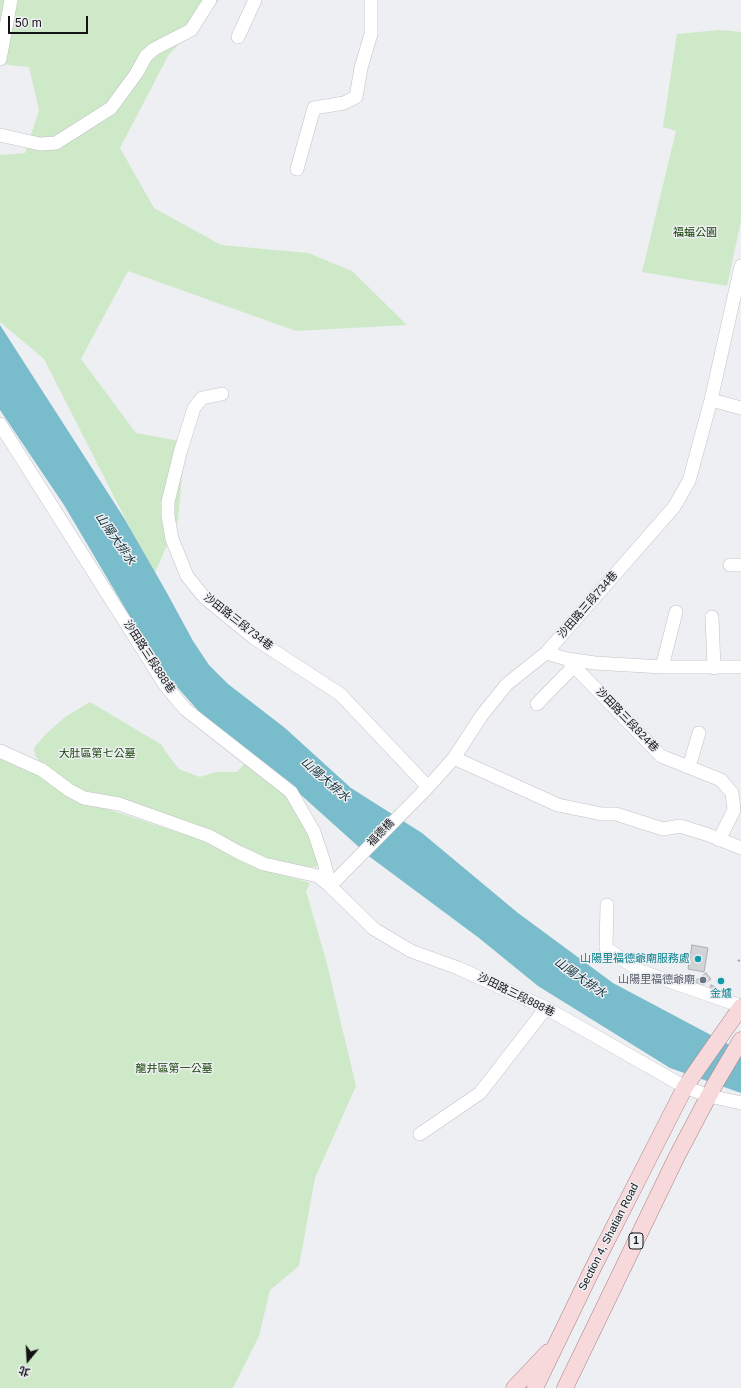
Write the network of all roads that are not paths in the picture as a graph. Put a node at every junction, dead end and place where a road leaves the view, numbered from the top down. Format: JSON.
{"nodes":[{"id":1,"x":11,"y":0,"type":"edge"},
{"id":2,"x":210,"y":0,"type":"edge"},
{"id":3,"x":254,"y":0,"type":"edge"},
{"id":4,"x":371,"y":0,"type":"edge"},
{"id":5,"x":238,"y":37,"type":"dead end"},
{"id":6,"x":0,"y":59,"type":"edge"},
{"id":7,"x":0,"y":135,"type":"edge"},
{"id":8,"x":297,"y":169,"type":"dead end"},
{"id":9,"x":741,"y":266,"type":"edge"},
{"id":10,"x":222,"y":394,"type":"dead end"},
{"id":11,"x":710,"y":400,"type":"junction"},
{"id":12,"x":741,"y":408,"type":"edge"},
{"id":13,"x":0,"y":424,"type":"edge"},
{"id":14,"x":676,"y":612,"type":"dead end"},
{"id":15,"x":712,"y":617,"type":"dead end"},
{"id":16,"x":546,"y":653,"type":"junction"},
{"id":17,"x":571,"y":663,"type":"junction"},
{"id":18,"x":662,"y":667,"type":"junction"},
{"id":19,"x":741,"y":667,"type":"edge"},
{"id":20,"x":714,"y":668,"type":"junction"},
{"id":21,"x":537,"y":704,"type":"dead end"},
{"id":22,"x":699,"y":733,"type":"dead end"},
{"id":23,"x":0,"y":751,"type":"edge"},
{"id":24,"x":454,"y":758,"type":"junction"},
{"id":25,"x":689,"y":767,"type":"junction"},
{"id":26,"x":428,"y":787,"type":"junction"},
{"id":27,"x":404,"y":810,"type":"joint"},
{"id":28,"x":719,"y":840,"type":"junction"},
{"id":29,"x":741,"y":848,"type":"edge"},
{"id":30,"x":330,"y":886,"type":"junction"},
{"id":31,"x":607,"y":905,"type":"dead end"},
{"id":32,"x":741,"y":1006,"type":"edge"},
{"id":33,"x":546,"y":1008,"type":"junction"},
{"id":34,"x":738,"y":1046,"type":"edge"},
{"id":35,"x":685,"y":1087,"type":"junction"},
{"id":36,"x":712,"y":1090,"type":"junction"},
{"id":37,"x":741,"y":1103,"type":"edge"},
{"id":38,"x":420,"y":1134,"type":"dead end"},
{"id":39,"x":556,"y":1344,"type":"junction"},
{"id":40,"x":514,"y":1388,"type":"edge"},
{"id":41,"x":535,"y":1388,"type":"edge"},
{"id":42,"x":565,"y":1388,"type":"edge"}],
"edges":[{"from":1,"to":6,"type":"street"},
{"from":2,"to":7,"type":"street"},
{"from":3,"to":5,"type":"street"},
{"from":4,"to":8,"type":"street"},
{"from":9,"to":11,"type":"street","name":"沙田路三段734巷"},
{"from":10,"to":26,"type":"street","name":"沙田路三段734巷"},
{"from":11,"to":12,"type":"street"},
{"from":11,"to":16,"type":"street","name":"沙田路三段734巷"},
{"from":13,"to":30,"type":"street","name":"沙田路三段888巷"},
{"from":14,"to":18,"type":"street"},
{"from":15,"to":20,"type":"street"},
{"from":16,"to":17,"type":"street"},
{"from":16,"to":24,"type":"street","name":"沙田路三段734巷"},
{"from":17,"to":18,"type":"street"},
{"from":17,"to":21,"type":"street"},
{"from":17,"to":25,"type":"street","name":"沙田路三段824巷"},
{"from":18,"to":20,"type":"street"},
{"from":19,"to":20,"type":"street"},
{"from":22,"to":25,"type":"street"},
{"from":23,"to":30,"type":"street"},
{"from":24,"to":26,"type":"street","name":"沙田路三段734巷"},
{"from":24,"to":28,"type":"street"},
{"from":25,"to":28,"type":"street","name":"沙田路三段824巷"},
{"from":26,"to":27,"type":"street","name":"沙田路三段734巷"},
{"from":27,"to":30,"type":"street","name":"福德橋"},
{"from":28,"to":29,"type":"street"},
{"from":30,"to":33,"type":"street","name":"沙田路三段888巷"},
{"from":31,"to":32,"type":"street"},
{"from":32,"to":35,"type":"main road","number":"1"},
{"from":33,"to":35,"type":"street","name":"沙田路三段888巷"},
{"from":33,"to":38,"type":"street"},
{"from":34,"to":36,"type":"main road","number":"1"},
{"from":35,"to":36,"type":"street","name":"沙田路三段888巷"},
{"from":35,"to":39,"type":"main road","name":"Section 4, Shatian Road","number":"1"},
{"from":36,"to":37,"type":"street","name":"沙田路三段888巷"},
{"from":36,"to":42,"type":"main road","number":"1"},
{"from":39,"to":40,"type":"main road"},
{"from":39,"to":41,"type":"main road","name":"Section 4, Shatian Road","number":"1"}]}
